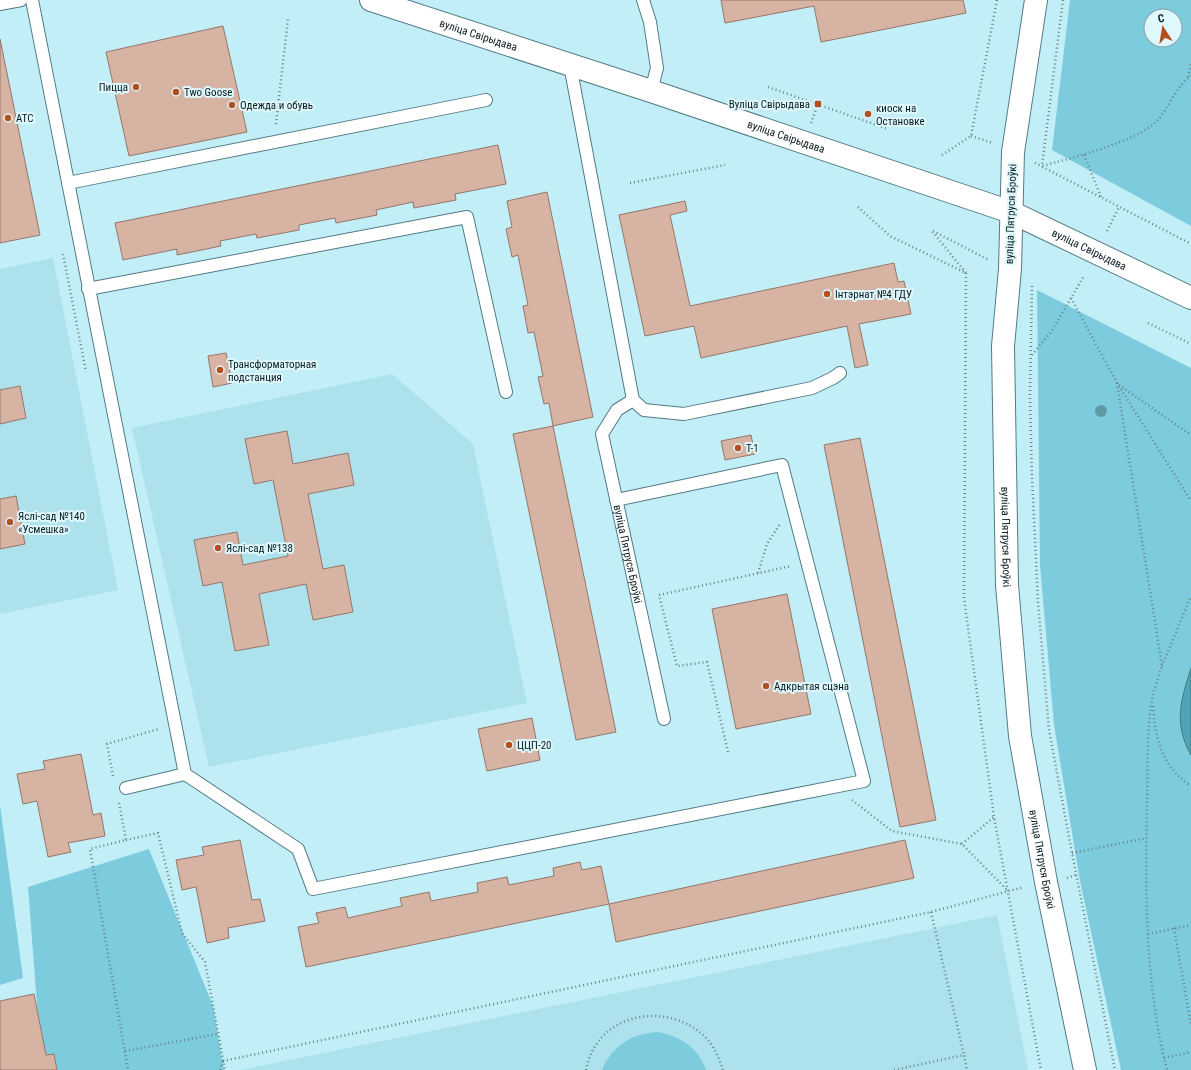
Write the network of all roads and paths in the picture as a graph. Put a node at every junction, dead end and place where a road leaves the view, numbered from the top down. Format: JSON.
{"nodes":[{"id":1,"x":21,"y":0,"type":"edge"},
{"id":2,"x":32,"y":0,"type":"edge"},
{"id":3,"x":371,"y":0,"type":"edge"},
{"id":4,"x":644,"y":0,"type":"edge"},
{"id":5,"x":997,"y":0,"type":"edge"},
{"id":6,"x":1036,"y":0,"type":"edge"},
{"id":7,"x":1063,"y":0,"type":"edge"},
{"id":8,"x":0,"y":4,"type":"edge"},
{"id":9,"x":288,"y":19,"type":"dead end"},
{"id":10,"x":1191,"y":64,"type":"edge"},
{"id":11,"x":570,"y":65,"type":"junction"},
{"id":12,"x":1189,"y":77,"type":"edge"},
{"id":13,"x":768,"y":87,"type":"dead end"},
{"id":14,"x":651,"y":91,"type":"junction"},
{"id":15,"x":486,"y":100,"type":"dead end"},
{"id":16,"x":888,"y":128,"type":"dead end"},
{"id":17,"x":275,"y":130,"type":"dead end"},
{"id":18,"x":971,"y":136,"type":"junction"},
{"id":19,"x":999,"y":145,"type":"dead end"},
{"id":20,"x":942,"y":155,"type":"dead end"},
{"id":21,"x":1084,"y":155,"type":"junction"},
{"id":22,"x":1029,"y":160,"type":"dead end"},
{"id":23,"x":725,"y":165,"type":"dead end"},
{"id":24,"x":1042,"y":166,"type":"junction"},
{"id":25,"x":68,"y":183,"type":"junction"},
{"id":26,"x":630,"y":183,"type":"dead end"},
{"id":27,"x":1102,"y":199,"type":"junction"},
{"id":28,"x":858,"y":207,"type":"dead end"},
{"id":29,"x":1119,"y":207,"type":"junction"},
{"id":30,"x":1011,"y":212,"type":"junction"},
{"id":31,"x":1107,"y":231,"type":"dead end"},
{"id":32,"x":1191,"y":244,"type":"edge"},
{"id":33,"x":993,"y":262,"type":"dead end"},
{"id":34,"x":966,"y":273,"type":"junction"},
{"id":35,"x":1084,"y":276,"type":"dead end"},
{"id":36,"x":1032,"y":280,"type":"dead end"},
{"id":37,"x":88,"y":289,"type":"junction"},
{"id":38,"x":1071,"y":298,"type":"junction"},
{"id":39,"x":1191,"y":298,"type":"edge"},
{"id":40,"x":71,"y":300,"type":"dead end"},
{"id":41,"x":1148,"y":323,"type":"dead end"},
{"id":42,"x":1191,"y":344,"type":"edge"},
{"id":43,"x":1031,"y":356,"type":"junction"},
{"id":44,"x":840,"y":373,"type":"dead end"},
{"id":45,"x":87,"y":378,"type":"dead end"},
{"id":46,"x":1117,"y":383,"type":"junction"},
{"id":47,"x":506,"y":392,"type":"dead end"},
{"id":48,"x":633,"y":400,"type":"junction"},
{"id":49,"x":1191,"y":435,"type":"edge"},
{"id":50,"x":616,"y":500,"type":"junction"},
{"id":51,"x":1191,"y":501,"type":"edge"},
{"id":52,"x":794,"y":565,"type":"dead end"},
{"id":53,"x":1191,"y":596,"type":"edge"},
{"id":54,"x":1162,"y":666,"type":"junction"},
{"id":55,"x":1153,"y":696,"type":"junction"},
{"id":56,"x":664,"y":719,"type":"dead end"},
{"id":57,"x":161,"y":728,"type":"dead end"},
{"id":58,"x":728,"y":752,"type":"dead end"},
{"id":59,"x":185,"y":774,"type":"junction"},
{"id":60,"x":114,"y":781,"type":"dead end"},
{"id":61,"x":844,"y":785,"type":"junction"},
{"id":62,"x":1191,"y":786,"type":"edge"},
{"id":63,"x":122,"y":792,"type":"joint"},
{"id":64,"x":994,"y":817,"type":"junction"},
{"id":65,"x":1147,"y":838,"type":"junction"},
{"id":66,"x":126,"y":840,"type":"junction"},
{"id":67,"x":962,"y":844,"type":"junction"},
{"id":68,"x":1072,"y":853,"type":"junction"},
{"id":69,"x":1027,"y":886,"type":"dead end"},
{"id":70,"x":1007,"y":890,"type":"junction"},
{"id":71,"x":931,"y":912,"type":"junction"},
{"id":72,"x":1191,"y":925,"type":"edge"},
{"id":73,"x":1174,"y":928,"type":"junction"},
{"id":74,"x":1148,"y":934,"type":"junction"},
{"id":75,"x":1191,"y":1025,"type":"edge"},
{"id":76,"x":218,"y":1034,"type":"junction"},
{"id":77,"x":124,"y":1051,"type":"junction"},
{"id":78,"x":1191,"y":1052,"type":"edge"},
{"id":79,"x":964,"y":1055,"type":"junction"},
{"id":80,"x":1164,"y":1058,"type":"junction"},
{"id":81,"x":223,"y":1061,"type":"junction"},
{"id":82,"x":128,"y":1070,"type":"edge"},
{"id":83,"x":220,"y":1070,"type":"edge"},
{"id":84,"x":225,"y":1070,"type":"edge"},
{"id":85,"x":586,"y":1070,"type":"edge"},
{"id":86,"x":724,"y":1070,"type":"edge"},
{"id":87,"x":894,"y":1070,"type":"edge"},
{"id":88,"x":967,"y":1070,"type":"edge"},
{"id":89,"x":1041,"y":1070,"type":"edge"},
{"id":90,"x":1085,"y":1070,"type":"edge"},
{"id":91,"x":1115,"y":1070,"type":"edge"},
{"id":92,"x":1167,"y":1070,"type":"edge"}],
"edges":[{"from":1,"to":8,"type":"lane"},
{"from":2,"to":25,"type":"lane"},
{"from":3,"to":11,"type":"street","name":"вуліца Свірыдава"},
{"from":4,"to":14,"type":"lane"},
{"from":5,"to":18,"type":"path"},
{"from":6,"to":30,"type":"street","name":"вуліца Пятруся Броўкі"},
{"from":7,"to":24,"type":"path"},
{"from":9,"to":17,"type":"path"},
{"from":10,"to":12,"type":"path"},
{"from":11,"to":14,"type":"street","name":"вуліца Свірыдава"},
{"from":11,"to":48,"type":"lane"},
{"from":12,"to":21,"type":"path"},
{"from":13,"to":16,"type":"path"},
{"from":14,"to":30,"type":"street","name":"вуліца Свірыдава"},
{"from":15,"to":25,"type":"lane"},
{"from":18,"to":19,"type":"path"},
{"from":18,"to":20,"type":"path"},
{"from":21,"to":24,"type":"path"},
{"from":21,"to":27,"type":"path"},
{"from":22,"to":24,"type":"path"},
{"from":23,"to":26,"type":"path"},
{"from":24,"to":27,"type":"path"},
{"from":25,"to":37,"type":"lane"},
{"from":27,"to":29,"type":"path"},
{"from":28,"to":34,"type":"path"},
{"from":29,"to":31,"type":"path"},
{"from":29,"to":32,"type":"path"},
{"from":30,"to":39,"type":"street","name":"вуліца Свірыдава"},
{"from":30,"to":90,"type":"street","name":"вуліца Пятруся Броўкі"},
{"from":33,"to":34,"type":"path"},
{"from":34,"to":64,"type":"path"},
{"from":35,"to":38,"type":"path"},
{"from":36,"to":43,"type":"path"},
{"from":37,"to":47,"type":"lane"},
{"from":37,"to":59,"type":"lane"},
{"from":38,"to":43,"type":"path"},
{"from":38,"to":46,"type":"path"},
{"from":40,"to":45,"type":"path"},
{"from":41,"to":42,"type":"path"},
{"from":43,"to":68,"type":"path"},
{"from":44,"to":48,"type":"lane"},
{"from":46,"to":49,"type":"path"},
{"from":46,"to":51,"type":"path"},
{"from":46,"to":54,"type":"path"},
{"from":48,"to":50,"type":"lane","name":"вуліца Пятруся Броўкі"},
{"from":50,"to":56,"type":"lane","name":"вуліца Пятруся Броўкі"},
{"from":50,"to":61,"type":"lane"},
{"from":52,"to":58,"type":"path"},
{"from":53,"to":54,"type":"path"},
{"from":54,"to":55,"type":"path"},
{"from":55,"to":62,"type":"path"},
{"from":55,"to":65,"type":"path"},
{"from":57,"to":60,"type":"path"},
{"from":59,"to":61,"type":"lane"},
{"from":59,"to":63,"type":"lane"},
{"from":61,"to":67,"type":"path"},
{"from":63,"to":66,"type":"path"},
{"from":64,"to":67,"type":"path"},
{"from":64,"to":70,"type":"path"},
{"from":65,"to":68,"type":"path"},
{"from":65,"to":74,"type":"path"},
{"from":66,"to":76,"type":"path"},
{"from":66,"to":77,"type":"path"},
{"from":67,"to":70,"type":"path"},
{"from":68,"to":91,"type":"path"},
{"from":69,"to":70,"type":"path"},
{"from":70,"to":71,"type":"path"},
{"from":70,"to":89,"type":"path"},
{"from":71,"to":79,"type":"path"},
{"from":71,"to":81,"type":"path"},
{"from":72,"to":73,"type":"path"},
{"from":73,"to":74,"type":"path"},
{"from":73,"to":75,"type":"path"},
{"from":74,"to":80,"type":"path"},
{"from":76,"to":77,"type":"path"},
{"from":76,"to":81,"type":"path"},
{"from":77,"to":82,"type":"path"},
{"from":78,"to":80,"type":"path"},
{"from":79,"to":87,"type":"path"},
{"from":79,"to":88,"type":"path"},
{"from":80,"to":92,"type":"path"},
{"from":81,"to":83,"type":"path"},
{"from":81,"to":84,"type":"path"},
{"from":85,"to":86,"type":"path"}]}
